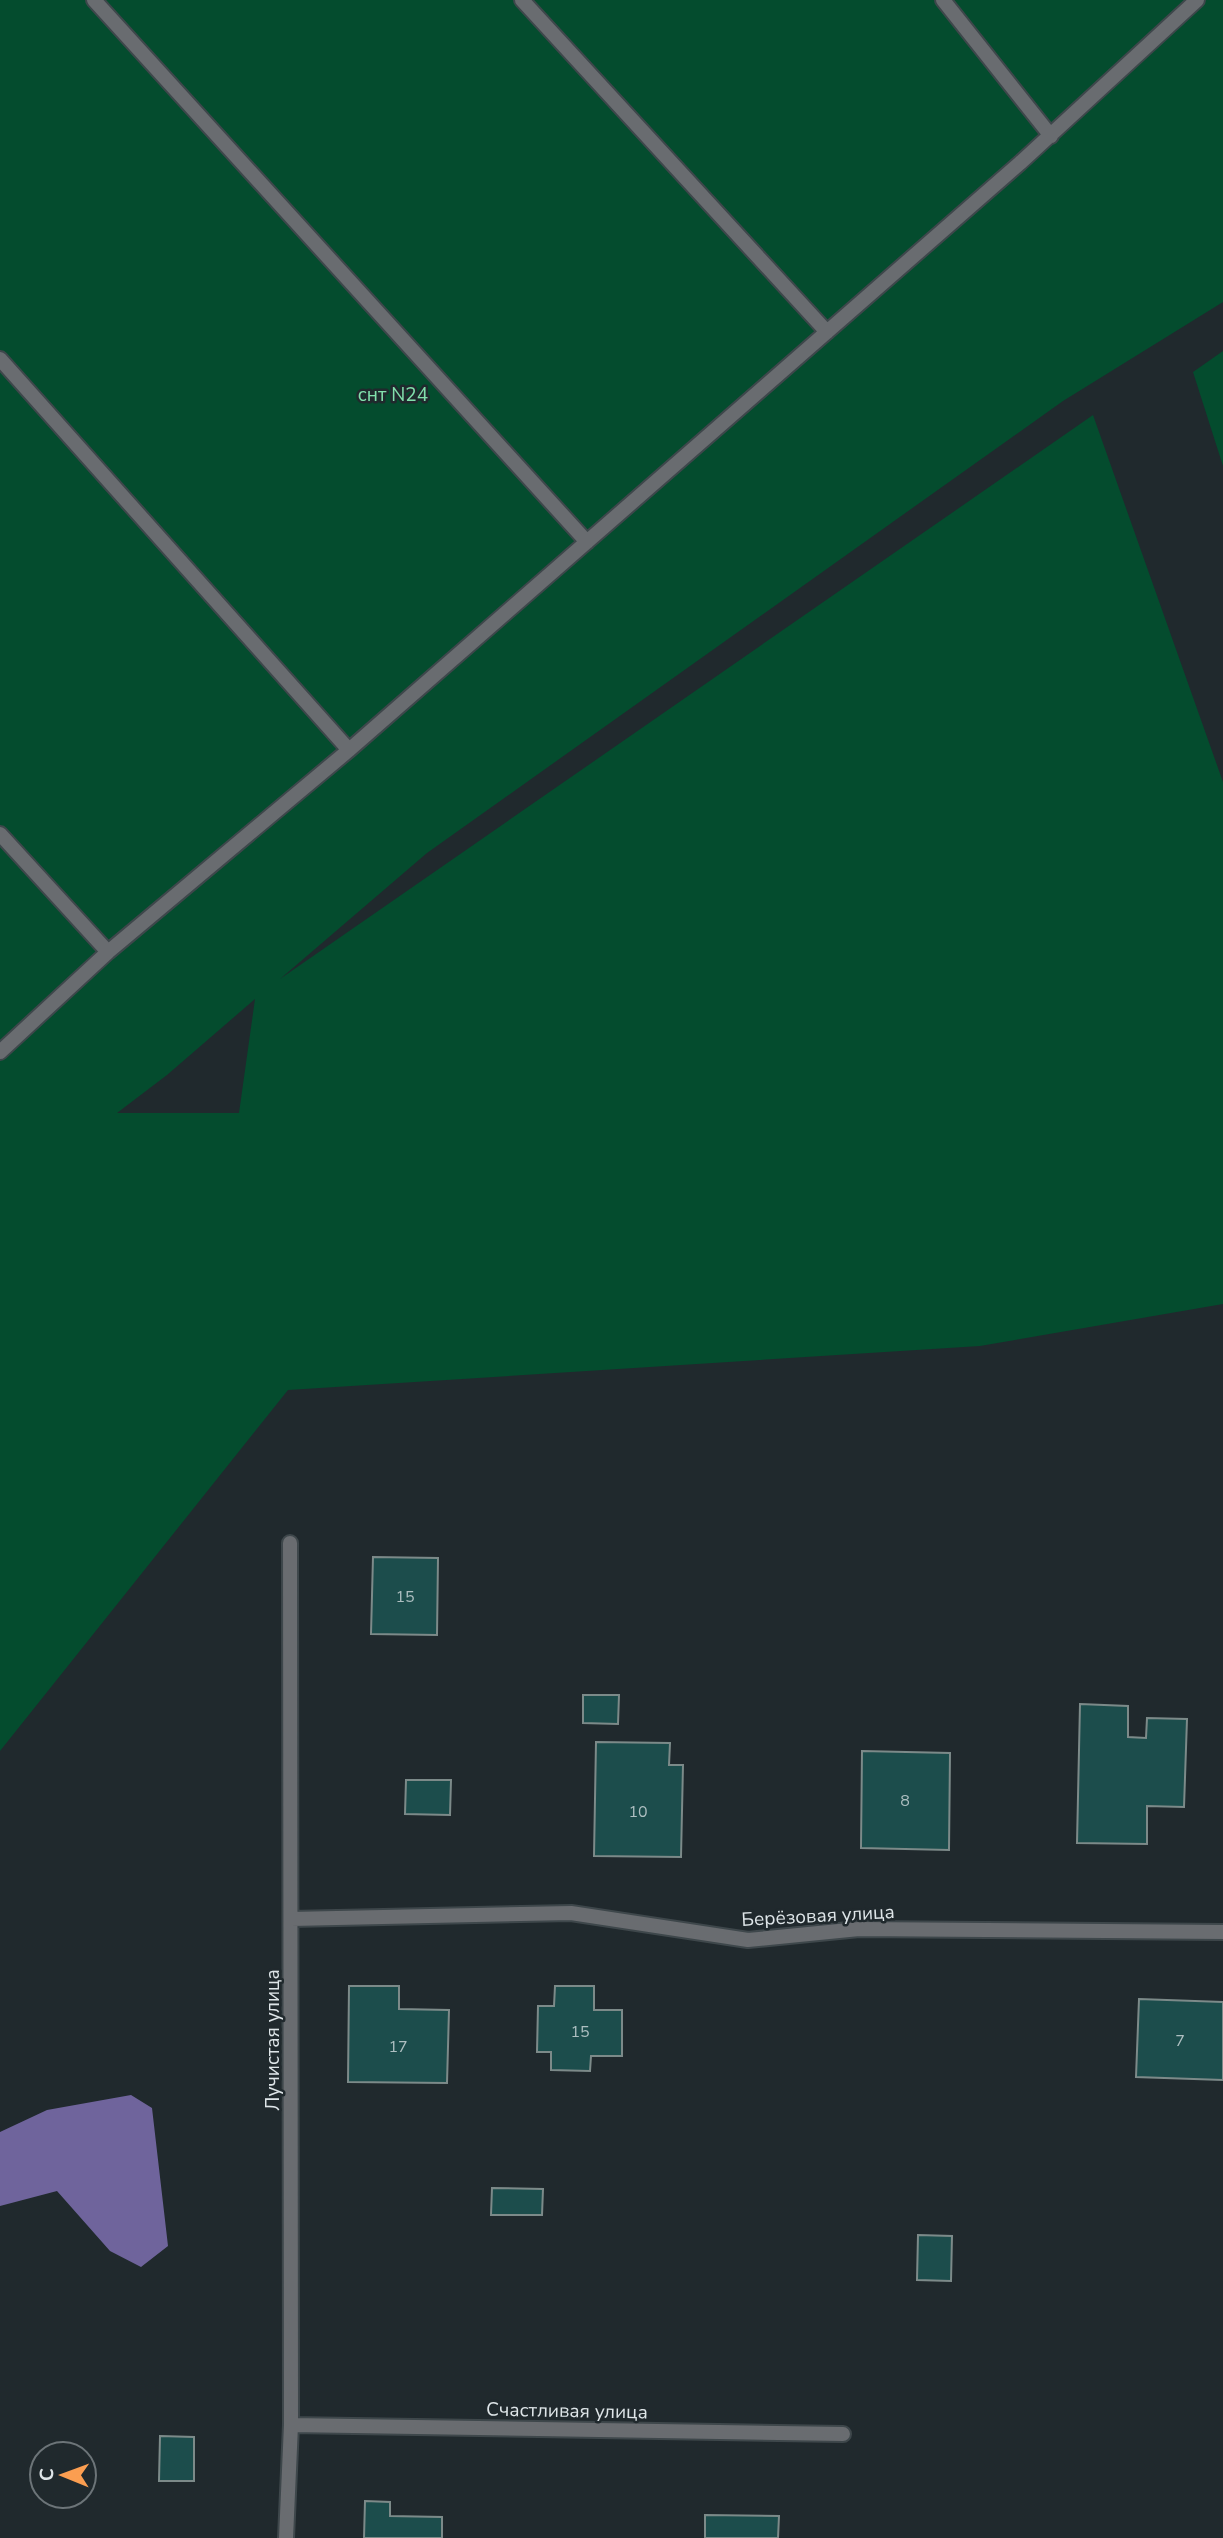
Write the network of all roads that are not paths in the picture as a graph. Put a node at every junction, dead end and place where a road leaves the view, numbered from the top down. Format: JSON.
{"nodes":[{"id":1,"x":94,"y":0,"type":"edge"},
{"id":2,"x":522,"y":0,"type":"edge"},
{"id":3,"x":943,"y":0,"type":"edge"},
{"id":4,"x":1197,"y":0,"type":"edge"},
{"id":5,"x":1051,"y":136,"type":"junction"},
{"id":6,"x":827,"y":332,"type":"junction"},
{"id":7,"x":0,"y":359,"type":"edge"},
{"id":8,"x":587,"y":542,"type":"junction"},
{"id":9,"x":349,"y":750,"type":"junction"},
{"id":10,"x":0,"y":834,"type":"edge"},
{"id":11,"x":108,"y":952,"type":"junction"},
{"id":12,"x":0,"y":1052,"type":"edge"},
{"id":13,"x":290,"y":1543,"type":"dead end"},
{"id":14,"x":291,"y":1919,"type":"junction"},
{"id":15,"x":1223,"y":1932,"type":"edge"},
{"id":16,"x":291,"y":2425,"type":"junction"},
{"id":17,"x":843,"y":2434,"type":"dead end"},
{"id":18,"x":286,"y":2538,"type":"edge"}],
"edges":[{"from":1,"to":8,"type":"street"},
{"from":2,"to":6,"type":"street"},
{"from":3,"to":5,"type":"street"},
{"from":4,"to":5,"type":"street"},
{"from":5,"to":6,"type":"street"},
{"from":6,"to":8,"type":"street"},
{"from":7,"to":9,"type":"street"},
{"from":8,"to":9,"type":"street"},
{"from":9,"to":11,"type":"street"},
{"from":10,"to":11,"type":"street"},
{"from":11,"to":12,"type":"street"},
{"from":13,"to":14,"type":"street","name":"Лучистая улица"},
{"from":14,"to":15,"type":"street","name":"Берёзовая улица"},
{"from":14,"to":16,"type":"street","name":"Лучистая улица"},
{"from":16,"to":17,"type":"street","name":"Счастливая улица"},
{"from":16,"to":18,"type":"street","name":"Лучистая улица"}]}
